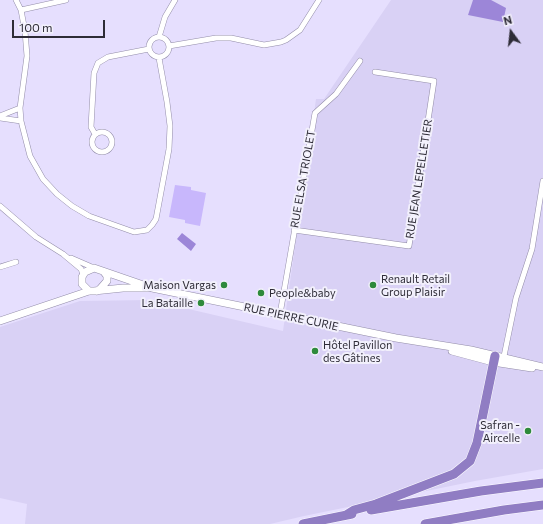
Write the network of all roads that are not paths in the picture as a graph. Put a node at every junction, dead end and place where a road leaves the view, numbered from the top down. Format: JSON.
{"nodes":[{"id":1,"x":16,"y":0,"type":"edge"},
{"id":2,"x":66,"y":0,"type":"edge"},
{"id":3,"x":175,"y":0,"type":"edge"},
{"id":4,"x":319,"y":0,"type":"edge"},
{"id":5,"x":20,"y":10,"type":"junction"},
{"id":6,"x":159,"y":37,"type":"junction"},
{"id":7,"x":169,"y":46,"type":"junction"},
{"id":8,"x":149,"y":49,"type":"junction"},
{"id":9,"x":159,"y":58,"type":"junction"},
{"id":10,"x":360,"y":61,"type":"dead end"},
{"id":11,"x":376,"y":72,"type":"dead end"},
{"id":12,"x":20,"y":108,"type":"junction"},
{"id":13,"x":0,"y":117,"type":"edge"},
{"id":14,"x":21,"y":120,"type":"junction"},
{"id":15,"x":95,"y":134,"type":"junction"},
{"id":16,"x":543,"y":181,"type":"edge"},
{"id":17,"x":0,"y":206,"type":"edge"},
{"id":18,"x":294,"y":230,"type":"junction"},
{"id":19,"x":63,"y":254,"type":"junction"},
{"id":20,"x":16,"y":262,"type":"dead end"},
{"id":21,"x":0,"y":267,"type":"edge"},
{"id":22,"x":94,"y":268,"type":"junction"},
{"id":23,"x":104,"y":272,"type":"junction"},
{"id":24,"x":83,"y":274,"type":"junction"},
{"id":25,"x":82,"y":284,"type":"junction"},
{"id":26,"x":152,"y":288,"type":"junction"},
{"id":27,"x":89,"y":290,"type":"junction"},
{"id":28,"x":97,"y":291,"type":"junction"},
{"id":29,"x":76,"y":295,"type":"junction"},
{"id":30,"x":280,"y":314,"type":"junction"},
{"id":31,"x":0,"y":320,"type":"edge"},
{"id":32,"x":499,"y":360,"type":"junction"},
{"id":33,"x":543,"y":368,"type":"edge"},
{"id":34,"x":543,"y":483,"type":"edge"},
{"id":35,"x":543,"y":505,"type":"edge"},
{"id":36,"x":543,"y":510,"type":"edge"},
{"id":37,"x":484,"y":514,"type":"junction"},
{"id":38,"x":346,"y":515,"type":"junction"},
{"id":39,"x":303,"y":524,"type":"edge"},
{"id":40,"x":425,"y":524,"type":"edge"}],
"edges":[{"from":1,"to":5,"type":"street"},
{"from":2,"to":5,"type":"street"},
{"from":3,"to":6,"type":"street"},
{"from":4,"to":7,"type":"street"},
{"from":5,"to":12,"type":"street"},
{"from":6,"to":7,"type":"street"},
{"from":6,"to":8,"type":"street"},
{"from":7,"to":9,"type":"street"},
{"from":8,"to":9,"type":"street"},
{"from":8,"to":15,"type":"street"},
{"from":9,"to":14,"type":"street"},
{"from":10,"to":18,"type":"street","name":"RUE ELSA TRIOLET"},
{"from":11,"to":18,"type":"street","name":"RUE JEAN LEPELLETIER"},
{"from":12,"to":13,"type":"street"},
{"from":12,"to":14,"type":"street"},
{"from":13,"to":14,"type":"street"},
{"from":15,"to":15,"type":"street"},
{"from":16,"to":32,"type":"street"},
{"from":17,"to":19,"type":"street"},
{"from":18,"to":30,"type":"street","name":"RUE ELSA TRIOLET"},
{"from":19,"to":22,"type":"street"},
{"from":19,"to":24,"type":"street"},
{"from":20,"to":21,"type":"street"},
{"from":22,"to":23,"type":"street","name":"RUE PIERRE CURIE"},
{"from":22,"to":24,"type":"street"},
{"from":23,"to":26,"type":"street","name":"RUE PIERRE CURIE"},
{"from":23,"to":28,"type":"street"},
{"from":24,"to":25,"type":"street"},
{"from":25,"to":27,"type":"street"},
{"from":25,"to":29,"type":"street"},
{"from":26,"to":28,"type":"street","name":"RUE PIERRE CURIE"},
{"from":26,"to":30,"type":"street","name":"RUE PIERRE CURIE"},
{"from":27,"to":28,"type":"street","name":"RUE PIERRE CURIE"},
{"from":27,"to":29,"type":"street","name":"RUE PIERRE CURIE"},
{"from":29,"to":31,"type":"street","name":"RUE PIERRE CURIE"},
{"from":30,"to":32,"type":"street","name":"RUE PIERRE CURIE"},
{"from":32,"to":33,"type":"street","name":"RUE PIERRE CURIE"},
{"from":32,"to":38,"type":"highway"},
{"from":34,"to":38,"type":"highway"},
{"from":35,"to":37,"type":"highway"},
{"from":36,"to":37,"type":"highway"},
{"from":37,"to":40,"type":"highway"},
{"from":38,"to":39,"type":"highway"}]}
